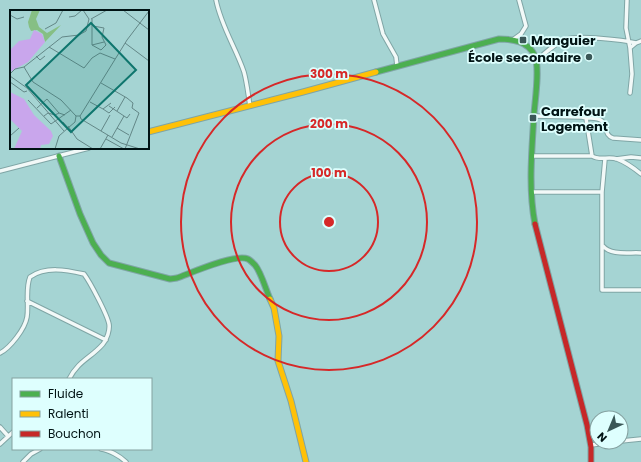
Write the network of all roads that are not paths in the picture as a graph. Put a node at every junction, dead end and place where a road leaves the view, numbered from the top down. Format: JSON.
{"nodes":[{"id":1,"x":216,"y":0,"type":"edge"},
{"id":2,"x":374,"y":0,"type":"edge"},
{"id":3,"x":519,"y":0,"type":"edge"},
{"id":4,"x":627,"y":0,"type":"edge"},
{"id":5,"x":514,"y":39,"type":"junction"},
{"id":6,"x":628,"y":41,"type":"junction"},
{"id":7,"x":641,"y":41,"type":"edge"},
{"id":8,"x":636,"y":43,"type":"junction"},
{"id":9,"x":630,"y":48,"type":"junction"},
{"id":10,"x":536,"y":61,"type":"junction"},
{"id":11,"x":397,"y":66,"type":"junction"},
{"id":12,"x":630,"y":93,"type":"dead end"},
{"id":13,"x":250,"y":106,"type":"junction"},
{"id":14,"x":534,"y":116,"type":"junction"},
{"id":15,"x":586,"y":118,"type":"junction"},
{"id":16,"x":149,"y":132,"type":"edge"},
{"id":17,"x":641,"y":140,"type":"edge"},
{"id":18,"x":85,"y":149,"type":"edge"},
{"id":19,"x":59,"y":156,"type":"junction"},
{"id":20,"x":532,"y":156,"type":"junction"},
{"id":21,"x":592,"y":156,"type":"junction"},
{"id":22,"x":641,"y":158,"type":"edge"},
{"id":23,"x":604,"y":159,"type":"junction"},
{"id":24,"x":616,"y":159,"type":"junction"},
{"id":25,"x":0,"y":171,"type":"edge"},
{"id":26,"x":641,"y":174,"type":"edge"},
{"id":27,"x":531,"y":192,"type":"junction"},
{"id":28,"x":602,"y":192,"type":"junction"},
{"id":29,"x":603,"y":246,"type":"junction"},
{"id":30,"x":641,"y":253,"type":"edge"},
{"id":31,"x":641,"y":290,"type":"edge"},
{"id":32,"x":27,"y":301,"type":"junction"},
{"id":33,"x":106,"y":340,"type":"junction"},
{"id":34,"x":0,"y":353,"type":"edge"},
{"id":35,"x":70,"y":378,"type":"edge"},
{"id":36,"x":0,"y":427,"type":"edge"},
{"id":37,"x":12,"y":433,"type":"edge"},
{"id":38,"x":589,"y":434,"type":"edge"},
{"id":39,"x":8,"y":436,"type":"junction"},
{"id":40,"x":641,"y":439,"type":"edge"},
{"id":41,"x":629,"y":440,"type":"edge"},
{"id":42,"x":0,"y":444,"type":"edge"},
{"id":43,"x":38,"y":450,"type":"edge"},
{"id":44,"x":107,"y":450,"type":"edge"},
{"id":45,"x":591,"y":450,"type":"edge"},
{"id":46,"x":23,"y":462,"type":"edge"},
{"id":47,"x":126,"y":462,"type":"edge"},
{"id":48,"x":306,"y":462,"type":"edge"},
{"id":49,"x":591,"y":462,"type":"edge"}],
"edges":[{"from":1,"to":13,"type":"street"},
{"from":2,"to":11,"type":"street"},
{"from":3,"to":5,"type":"street"},
{"from":4,"to":6,"type":"street"},
{"from":5,"to":10,"type":"street"},
{"from":5,"to":11,"type":"street"},
{"from":6,"to":8,"type":"street"},
{"from":6,"to":9,"type":"street"},
{"from":6,"to":10,"type":"street"},
{"from":7,"to":8,"type":"street"},
{"from":8,"to":9,"type":"street"},
{"from":9,"to":12,"type":"street"},
{"from":10,"to":14,"type":"street"},
{"from":11,"to":13,"type":"street"},
{"from":13,"to":16,"type":"street"},
{"from":14,"to":15,"type":"street"},
{"from":14,"to":20,"type":"street"},
{"from":15,"to":17,"type":"street"},
{"from":15,"to":21,"type":"street"},
{"from":18,"to":19,"type":"street"},
{"from":19,"to":25,"type":"street"},
{"from":19,"to":48,"type":"street"},
{"from":20,"to":21,"type":"street"},
{"from":20,"to":27,"type":"street"},
{"from":21,"to":23,"type":"street"},
{"from":22,"to":24,"type":"street"},
{"from":23,"to":24,"type":"street"},
{"from":23,"to":28,"type":"street"},
{"from":24,"to":26,"type":"street"},
{"from":27,"to":28,"type":"street"},
{"from":27,"to":38,"type":"street"},
{"from":28,"to":29,"type":"street"},
{"from":29,"to":30,"type":"street"},
{"from":29,"to":31,"type":"street"},
{"from":32,"to":33,"type":"street"},
{"from":32,"to":33,"type":"street"},
{"from":32,"to":34,"type":"street"},
{"from":33,"to":35,"type":"street"},
{"from":36,"to":39,"type":"street"},
{"from":37,"to":39,"type":"street"},
{"from":39,"to":42,"type":"street"},
{"from":40,"to":41,"type":"street"},
{"from":43,"to":46,"type":"street"},
{"from":44,"to":47,"type":"street"},
{"from":45,"to":49,"type":"street"}]}
